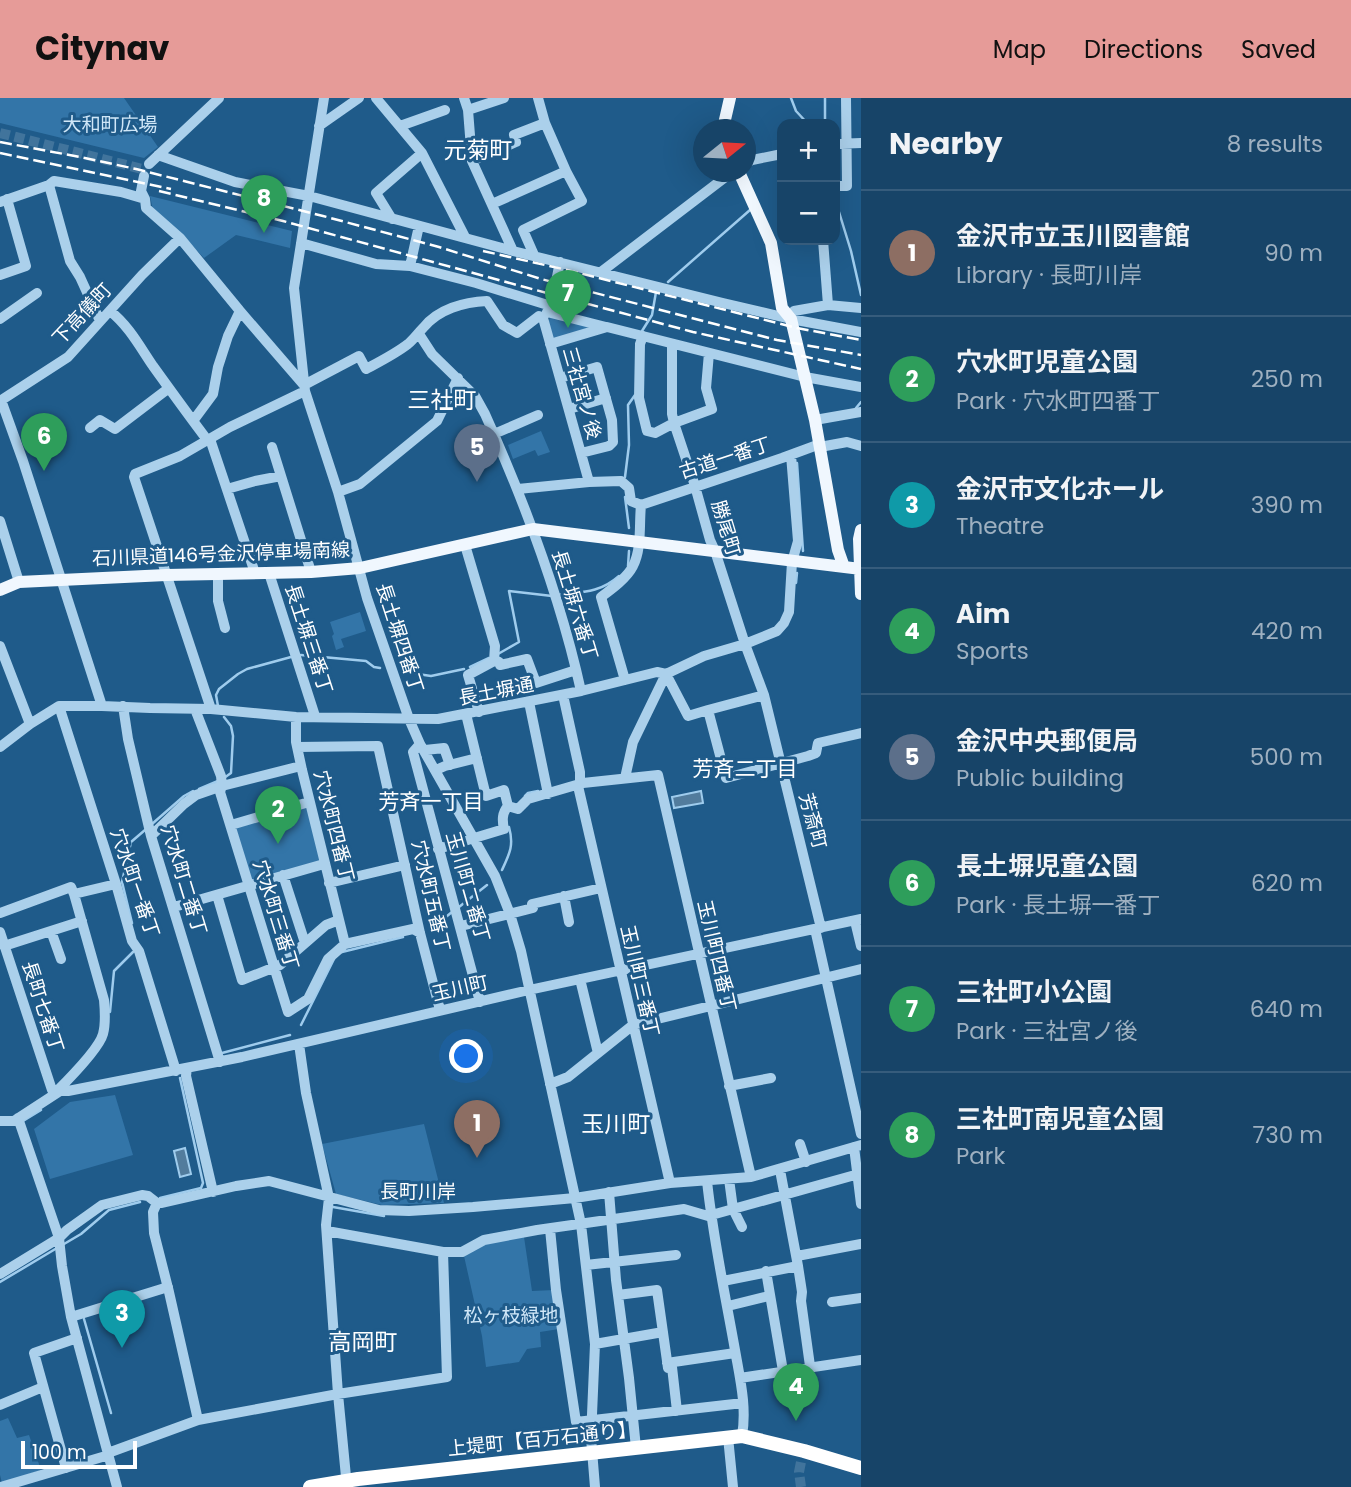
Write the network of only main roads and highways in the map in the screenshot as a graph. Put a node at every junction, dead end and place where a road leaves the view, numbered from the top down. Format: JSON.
{"nodes":[{"id":1,"x":730,"y":98,"type":"edge"},
{"id":2,"x":725,"y":119,"type":"edge"},
{"id":3,"x":744,"y":182,"type":"edge"},
{"id":4,"x":861,"y":530,"type":"edge"},
{"id":5,"x":844,"y":567,"type":"junction"},
{"id":6,"x":860,"y":580,"type":"edge"},
{"id":7,"x":0,"y":590,"type":"edge"},
{"id":8,"x":861,"y":1468,"type":"edge"},
{"id":9,"x":346,"y":1484,"type":"edge"},
{"id":10,"x":310,"y":1487,"type":"edge"}],
"edges":[{"from":1,"to":2,"type":"main road"},
{"from":3,"to":5,"type":"main road"},
{"from":4,"to":6,"type":"main road"},
{"from":5,"to":6,"type":"main road","name":"石川県道146号金沢停車場南線"},
{"from":5,"to":7,"type":"main road","name":"石川県道146号金沢停車場南線"},
{"from":8,"to":9,"type":"highway","name":"上堤町【百万石通り】"},
{"from":9,"to":10,"type":"highway","name":"上堤町【百万石通り】"}]}
